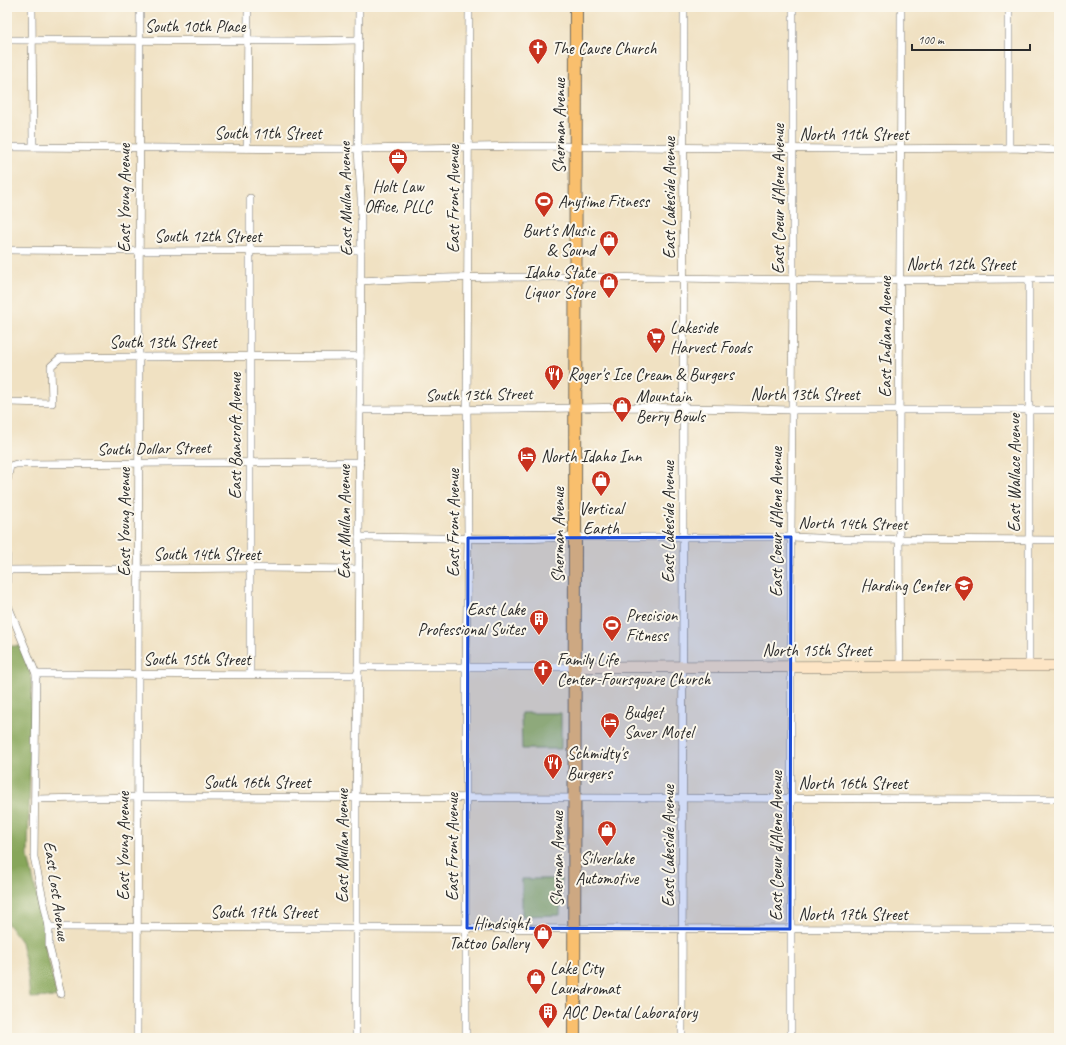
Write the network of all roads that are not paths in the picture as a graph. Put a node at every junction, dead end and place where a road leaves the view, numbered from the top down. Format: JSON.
{"nodes":[{"id":1,"x":32,"y":7,"type":"edge"},
{"id":2,"x":140,"y":7,"type":"edge"},
{"id":3,"x":248,"y":7,"type":"edge"},
{"id":4,"x":359,"y":7,"type":"edge"},
{"id":5,"x":469,"y":7,"type":"edge"},
{"id":6,"x":576,"y":7,"type":"edge"},
{"id":7,"x":684,"y":7,"type":"edge"},
{"id":8,"x":793,"y":7,"type":"edge"},
{"id":9,"x":900,"y":7,"type":"edge"},
{"id":10,"x":1009,"y":7,"type":"edge"},
{"id":11,"x":7,"y":40,"type":"edge"},
{"id":12,"x":32,"y":40,"type":"junction"},
{"id":13,"x":359,"y":40,"type":"junction"},
{"id":14,"x":140,"y":41,"type":"junction"},
{"id":15,"x":248,"y":41,"type":"junction"},
{"id":16,"x":7,"y":147,"type":"edge"},
{"id":17,"x":33,"y":147,"type":"junction"},
{"id":18,"x":468,"y":147,"type":"junction"},
{"id":19,"x":576,"y":147,"type":"junction"},
{"id":20,"x":140,"y":148,"type":"junction"},
{"id":21,"x":247,"y":148,"type":"junction"},
{"id":22,"x":684,"y":148,"type":"junction"},
{"id":23,"x":793,"y":148,"type":"junction"},
{"id":24,"x":1009,"y":148,"type":"junction"},
{"id":25,"x":358,"y":149,"type":"junction"},
{"id":26,"x":901,"y":149,"type":"junction"},
{"id":27,"x":1059,"y":150,"type":"edge"},
{"id":28,"x":250,"y":198,"type":"dead end"},
{"id":29,"x":7,"y":250,"type":"edge"},
{"id":30,"x":361,"y":250,"type":"junction"},
{"id":31,"x":139,"y":251,"type":"junction"},
{"id":32,"x":250,"y":251,"type":"junction"},
{"id":33,"x":575,"y":277,"type":"junction"},
{"id":34,"x":468,"y":278,"type":"junction"},
{"id":35,"x":683,"y":278,"type":"junction"},
{"id":36,"x":793,"y":279,"type":"junction"},
{"id":37,"x":900,"y":279,"type":"junction"},
{"id":38,"x":1028,"y":279,"type":"junction"},
{"id":39,"x":1059,"y":279,"type":"edge"},
{"id":40,"x":360,"y":281,"type":"junction"},
{"id":41,"x":360,"y":356,"type":"junction"},
{"id":42,"x":139,"y":357,"type":"junction"},
{"id":43,"x":250,"y":357,"type":"junction"},
{"id":44,"x":7,"y":402,"type":"edge"},
{"id":45,"x":575,"y":407,"type":"junction"},
{"id":46,"x":683,"y":408,"type":"junction"},
{"id":47,"x":360,"y":410,"type":"junction"},
{"id":48,"x":467,"y":410,"type":"junction"},
{"id":49,"x":792,"y":410,"type":"junction"},
{"id":50,"x":899,"y":410,"type":"junction"},
{"id":51,"x":1059,"y":410,"type":"edge"},
{"id":52,"x":1029,"y":411,"type":"junction"},
{"id":53,"x":250,"y":462,"type":"junction"},
{"id":54,"x":360,"y":462,"type":"junction"},
{"id":55,"x":139,"y":463,"type":"junction"},
{"id":56,"x":7,"y":503,"type":"edge"},
{"id":57,"x":359,"y":537,"type":"junction"},
{"id":58,"x":575,"y":537,"type":"junction"},
{"id":59,"x":683,"y":537,"type":"junction"},
{"id":60,"x":791,"y":537,"type":"junction"},
{"id":61,"x":468,"y":538,"type":"junction"},
{"id":62,"x":1029,"y":539,"type":"junction"},
{"id":63,"x":899,"y":540,"type":"junction"},
{"id":64,"x":1059,"y":540,"type":"edge"},
{"id":65,"x":250,"y":569,"type":"junction"},
{"id":66,"x":359,"y":569,"type":"junction"},
{"id":67,"x":8,"y":570,"type":"edge"},
{"id":68,"x":138,"y":570,"type":"junction"},
{"id":69,"x":7,"y":586,"type":"edge"},
{"id":70,"x":7,"y":603,"type":"edge"},
{"id":71,"x":900,"y":666,"type":"junction"},
{"id":72,"x":1059,"y":666,"type":"edge"},
{"id":73,"x":466,"y":667,"type":"junction"},
{"id":74,"x":576,"y":667,"type":"junction"},
{"id":75,"x":683,"y":667,"type":"junction"},
{"id":76,"x":791,"y":667,"type":"junction"},
{"id":77,"x":1030,"y":667,"type":"junction"},
{"id":78,"x":358,"y":671,"type":"junction"},
{"id":79,"x":36,"y":674,"type":"junction"},
{"id":80,"x":138,"y":674,"type":"junction"},
{"id":81,"x":250,"y":674,"type":"junction"},
{"id":82,"x":138,"y":797,"type":"junction"},
{"id":83,"x":466,"y":797,"type":"junction"},
{"id":84,"x":356,"y":798,"type":"junction"},
{"id":85,"x":574,"y":798,"type":"junction"},
{"id":86,"x":683,"y":798,"type":"junction"},
{"id":87,"x":791,"y":798,"type":"junction"},
{"id":88,"x":35,"y":799,"type":"junction"},
{"id":89,"x":1059,"y":799,"type":"edge"},
{"id":90,"x":49,"y":926,"type":"junction"},
{"id":91,"x":138,"y":927,"type":"junction"},
{"id":92,"x":357,"y":928,"type":"junction"},
{"id":93,"x":467,"y":928,"type":"junction"},
{"id":94,"x":574,"y":928,"type":"junction"},
{"id":95,"x":682,"y":929,"type":"junction"},
{"id":96,"x":790,"y":929,"type":"junction"},
{"id":97,"x":1059,"y":929,"type":"edge"},
{"id":98,"x":61,"y":994,"type":"dead end"},
{"id":99,"x":137,"y":1038,"type":"edge"},
{"id":100,"x":356,"y":1038,"type":"edge"},
{"id":101,"x":466,"y":1038,"type":"edge"},
{"id":102,"x":574,"y":1038,"type":"edge"},
{"id":103,"x":682,"y":1038,"type":"edge"},
{"id":104,"x":791,"y":1038,"type":"edge"}],
"edges":[{"from":1,"to":12,"type":"street"},
{"from":2,"to":14,"type":"street","name":"East Young Avenue"},
{"from":3,"to":15,"type":"street"},
{"from":4,"to":13,"type":"street","name":"East Mullan Avenue"},
{"from":5,"to":18,"type":"street","name":"East Front Avenue"},
{"from":6,"to":19,"type":"main road","name":"Sherman Avenue"},
{"from":7,"to":22,"type":"street","name":"East Lakeside Avenue"},
{"from":8,"to":23,"type":"street","name":"East Coeur d'Alene Avenue"},
{"from":9,"to":26,"type":"street","name":"East Indiana Avenue"},
{"from":10,"to":24,"type":"street"},
{"from":11,"to":12,"type":"street","name":"South 10th Place"},
{"from":12,"to":14,"type":"street","name":"South 10th Place"},
{"from":12,"to":17,"type":"street"},
{"from":13,"to":15,"type":"street","name":"South 10th Place"},
{"from":13,"to":25,"type":"street","name":"East Mullan Avenue"},
{"from":14,"to":15,"type":"street","name":"South 10th Place"},
{"from":14,"to":20,"type":"street","name":"East Young Avenue"},
{"from":15,"to":21,"type":"street"},
{"from":16,"to":17,"type":"street","name":"South 11th Street"},
{"from":17,"to":20,"type":"street","name":"South 11th Street"},
{"from":18,"to":19,"type":"street","name":"South 11th Street"},
{"from":18,"to":25,"type":"street","name":"South 11th Street"},
{"from":18,"to":34,"type":"street","name":"East Front Avenue"},
{"from":19,"to":22,"type":"street","name":"North 11th Street"},
{"from":19,"to":33,"type":"main road","name":"Sherman Avenue"},
{"from":20,"to":21,"type":"street","name":"South 11th Street"},
{"from":20,"to":31,"type":"street","name":"East Young Avenue"},
{"from":21,"to":25,"type":"street","name":"South 11th Street"},
{"from":22,"to":23,"type":"street","name":"North 11th Street"},
{"from":22,"to":35,"type":"street","name":"East Lakeside Avenue"},
{"from":23,"to":26,"type":"street","name":"North 11th Street"},
{"from":23,"to":36,"type":"street","name":"East Coeur d'Alene Avenue"},
{"from":24,"to":26,"type":"street","name":"North 11th Street"},
{"from":24,"to":27,"type":"street","name":"North 11th Street"},
{"from":25,"to":30,"type":"street","name":"East Mullan Avenue"},
{"from":26,"to":37,"type":"street","name":"East Indiana Avenue"},
{"from":28,"to":32,"type":"street","name":"East Bancroft Avenue"},
{"from":29,"to":31,"type":"street","name":"South 12th Street"},
{"from":30,"to":32,"type":"street","name":"South 12th Street"},
{"from":30,"to":40,"type":"street","name":"East Mullan Avenue"},
{"from":31,"to":32,"type":"street","name":"South 12th Street"},
{"from":31,"to":42,"type":"street","name":"East Young Avenue"},
{"from":32,"to":43,"type":"street","name":"East Bancroft Avenue"},
{"from":33,"to":34,"type":"street"},
{"from":33,"to":35,"type":"street","name":"North 12th Street"},
{"from":33,"to":45,"type":"main road","name":"Sherman Avenue"},
{"from":34,"to":40,"type":"street"},
{"from":34,"to":48,"type":"street","name":"East Front Avenue"},
{"from":35,"to":36,"type":"street","name":"North 12th Street"},
{"from":35,"to":46,"type":"street","name":"East Lakeside Avenue"},
{"from":36,"to":37,"type":"street","name":"North 12th Street"},
{"from":36,"to":49,"type":"street","name":"East Coeur d'Alene Avenue"},
{"from":37,"to":38,"type":"street","name":"North 12th Street"},
{"from":37,"to":50,"type":"street","name":"East Indiana Avenue"},
{"from":38,"to":39,"type":"street","name":"North 12th Street"},
{"from":38,"to":52,"type":"street","name":"East Wallace Avenue"},
{"from":40,"to":41,"type":"street","name":"East Mullan Avenue"},
{"from":41,"to":43,"type":"street","name":"South 13th Street"},
{"from":41,"to":47,"type":"street","name":"East Mullan Avenue"},
{"from":42,"to":43,"type":"street","name":"South 13th Street"},
{"from":42,"to":44,"type":"street","name":"South 13th Street"},
{"from":42,"to":55,"type":"street","name":"East Young Avenue"},
{"from":43,"to":53,"type":"street","name":"East Bancroft Avenue"},
{"from":45,"to":46,"type":"street","name":"North 13th Street"},
{"from":45,"to":48,"type":"street","name":"South 13th Street"},
{"from":45,"to":58,"type":"main road","name":"Sherman Avenue"},
{"from":46,"to":49,"type":"street","name":"North 13th Street"},
{"from":46,"to":59,"type":"street","name":"East Lakeside Avenue"},
{"from":47,"to":48,"type":"street","name":"South 13th Street"},
{"from":47,"to":54,"type":"street","name":"East Mullan Avenue"},
{"from":48,"to":61,"type":"street","name":"East Front Avenue"},
{"from":49,"to":50,"type":"street","name":"North 13th Street"},
{"from":49,"to":60,"type":"street","name":"East Coeur d'Alene Avenue"},
{"from":50,"to":52,"type":"street","name":"North 13th Street"},
{"from":50,"to":63,"type":"street","name":"East Indiana Avenue"},
{"from":51,"to":52,"type":"street","name":"North 13th Street"},
{"from":52,"to":62,"type":"street","name":"East Wallace Avenue"},
{"from":53,"to":54,"type":"street","name":"South Dollar Street"},
{"from":53,"to":55,"type":"street","name":"South Dollar Street"},
{"from":53,"to":65,"type":"street","name":"East Bancroft Avenue"},
{"from":54,"to":57,"type":"street","name":"East Mullan Avenue"},
{"from":55,"to":56,"type":"street","name":"South Dollar Street"},
{"from":55,"to":68,"type":"street","name":"East Young Avenue"},
{"from":56,"to":67,"type":"street"},
{"from":57,"to":61,"type":"street"},
{"from":57,"to":66,"type":"street","name":"East Mullan Avenue"},
{"from":58,"to":59,"type":"street","name":"North 14th Street"},
{"from":58,"to":61,"type":"street"},
{"from":58,"to":74,"type":"main road","name":"Sherman Avenue"},
{"from":59,"to":60,"type":"street","name":"North 14th Street"},
{"from":59,"to":75,"type":"street","name":"East Lakeside Avenue"},
{"from":60,"to":63,"type":"street","name":"North 14th Street"},
{"from":60,"to":76,"type":"street","name":"East Coeur d'Alene Avenue"},
{"from":61,"to":73,"type":"street","name":"East Front Avenue"},
{"from":62,"to":63,"type":"street","name":"North 14th Street"},
{"from":62,"to":64,"type":"street","name":"North 14th Street"},
{"from":62,"to":77,"type":"street","name":"East Wallace Avenue"},
{"from":63,"to":71,"type":"street","name":"East Indiana Avenue"},
{"from":65,"to":66,"type":"street","name":"South 14th Street"},
{"from":65,"to":68,"type":"street","name":"South 14th Street"},
{"from":65,"to":81,"type":"street","name":"East Bancroft Avenue"},
{"from":66,"to":78,"type":"street","name":"East Mullan Avenue"},
{"from":67,"to":68,"type":"street","name":"South 14th Street"},
{"from":67,"to":69,"type":"street"},
{"from":68,"to":80,"type":"street","name":"East Young Avenue"},
{"from":70,"to":79,"type":"street","name":"East Lost Avenue"},
{"from":71,"to":76,"type":"main road","name":"North 15th Street"},
{"from":71,"to":77,"type":"main road","name":"North 15th Street"},
{"from":72,"to":77,"type":"main road","name":"North 15th Street"},
{"from":73,"to":74,"type":"street","name":"South 15th Street"},
{"from":73,"to":78,"type":"street","name":"South 15th Street"},
{"from":73,"to":83,"type":"street","name":"East Front Avenue"},
{"from":74,"to":75,"type":"main road","name":"North 15th Street"},
{"from":74,"to":85,"type":"main road","name":"Sherman Avenue"},
{"from":75,"to":76,"type":"main road","name":"North 15th Street"},
{"from":75,"to":86,"type":"street","name":"East Lakeside Avenue"},
{"from":76,"to":87,"type":"street","name":"East Coeur d'Alene Avenue"},
{"from":78,"to":81,"type":"street","name":"South 15th Street"},
{"from":78,"to":84,"type":"street","name":"East Mullan Avenue"},
{"from":79,"to":80,"type":"street","name":"South 15th Street"},
{"from":79,"to":88,"type":"street","name":"East Lost Avenue"},
{"from":80,"to":81,"type":"street","name":"South 15th Street"},
{"from":80,"to":82,"type":"street","name":"East Young Avenue"},
{"from":82,"to":84,"type":"street","name":"South 16th Street"},
{"from":82,"to":88,"type":"street","name":"South 16th Street"},
{"from":82,"to":91,"type":"street","name":"East Young Avenue"},
{"from":83,"to":84,"type":"street","name":"South 16th Street"},
{"from":83,"to":85,"type":"street","name":"South 16th Street"},
{"from":83,"to":93,"type":"street","name":"East Front Avenue"},
{"from":84,"to":92,"type":"street","name":"East Mullan Avenue"},
{"from":85,"to":86,"type":"street","name":"North 16th Street"},
{"from":85,"to":94,"type":"main road","name":"Sherman Avenue"},
{"from":86,"to":87,"type":"street","name":"North 16th Street"},
{"from":86,"to":95,"type":"street","name":"East Lakeside Avenue"},
{"from":87,"to":89,"type":"street","name":"North 16th Street"},
{"from":87,"to":96,"type":"street","name":"East Coeur d'Alene Avenue"},
{"from":88,"to":90,"type":"street","name":"East Lost Avenue"},
{"from":90,"to":91,"type":"street","name":"South 17th Street"},
{"from":90,"to":98,"type":"street","name":"East Lost Avenue"},
{"from":91,"to":92,"type":"street","name":"South 17th Street"},
{"from":91,"to":99,"type":"street","name":"East Young Avenue"},
{"from":92,"to":93,"type":"street","name":"South 17th Street"},
{"from":92,"to":100,"type":"street","name":"East Mullan Avenue"},
{"from":93,"to":94,"type":"street","name":"South 17th Street"},
{"from":93,"to":101,"type":"street","name":"East Front Avenue"},
{"from":94,"to":95,"type":"street","name":"North 17th Street"},
{"from":94,"to":102,"type":"main road","name":"Sherman Avenue"},
{"from":95,"to":96,"type":"street","name":"North 17th Street"},
{"from":95,"to":103,"type":"street","name":"East Lakeside Avenue"},
{"from":96,"to":97,"type":"street","name":"North 17th Street"},
{"from":96,"to":104,"type":"street","name":"East Coeur d'Alene Avenue"}]}
